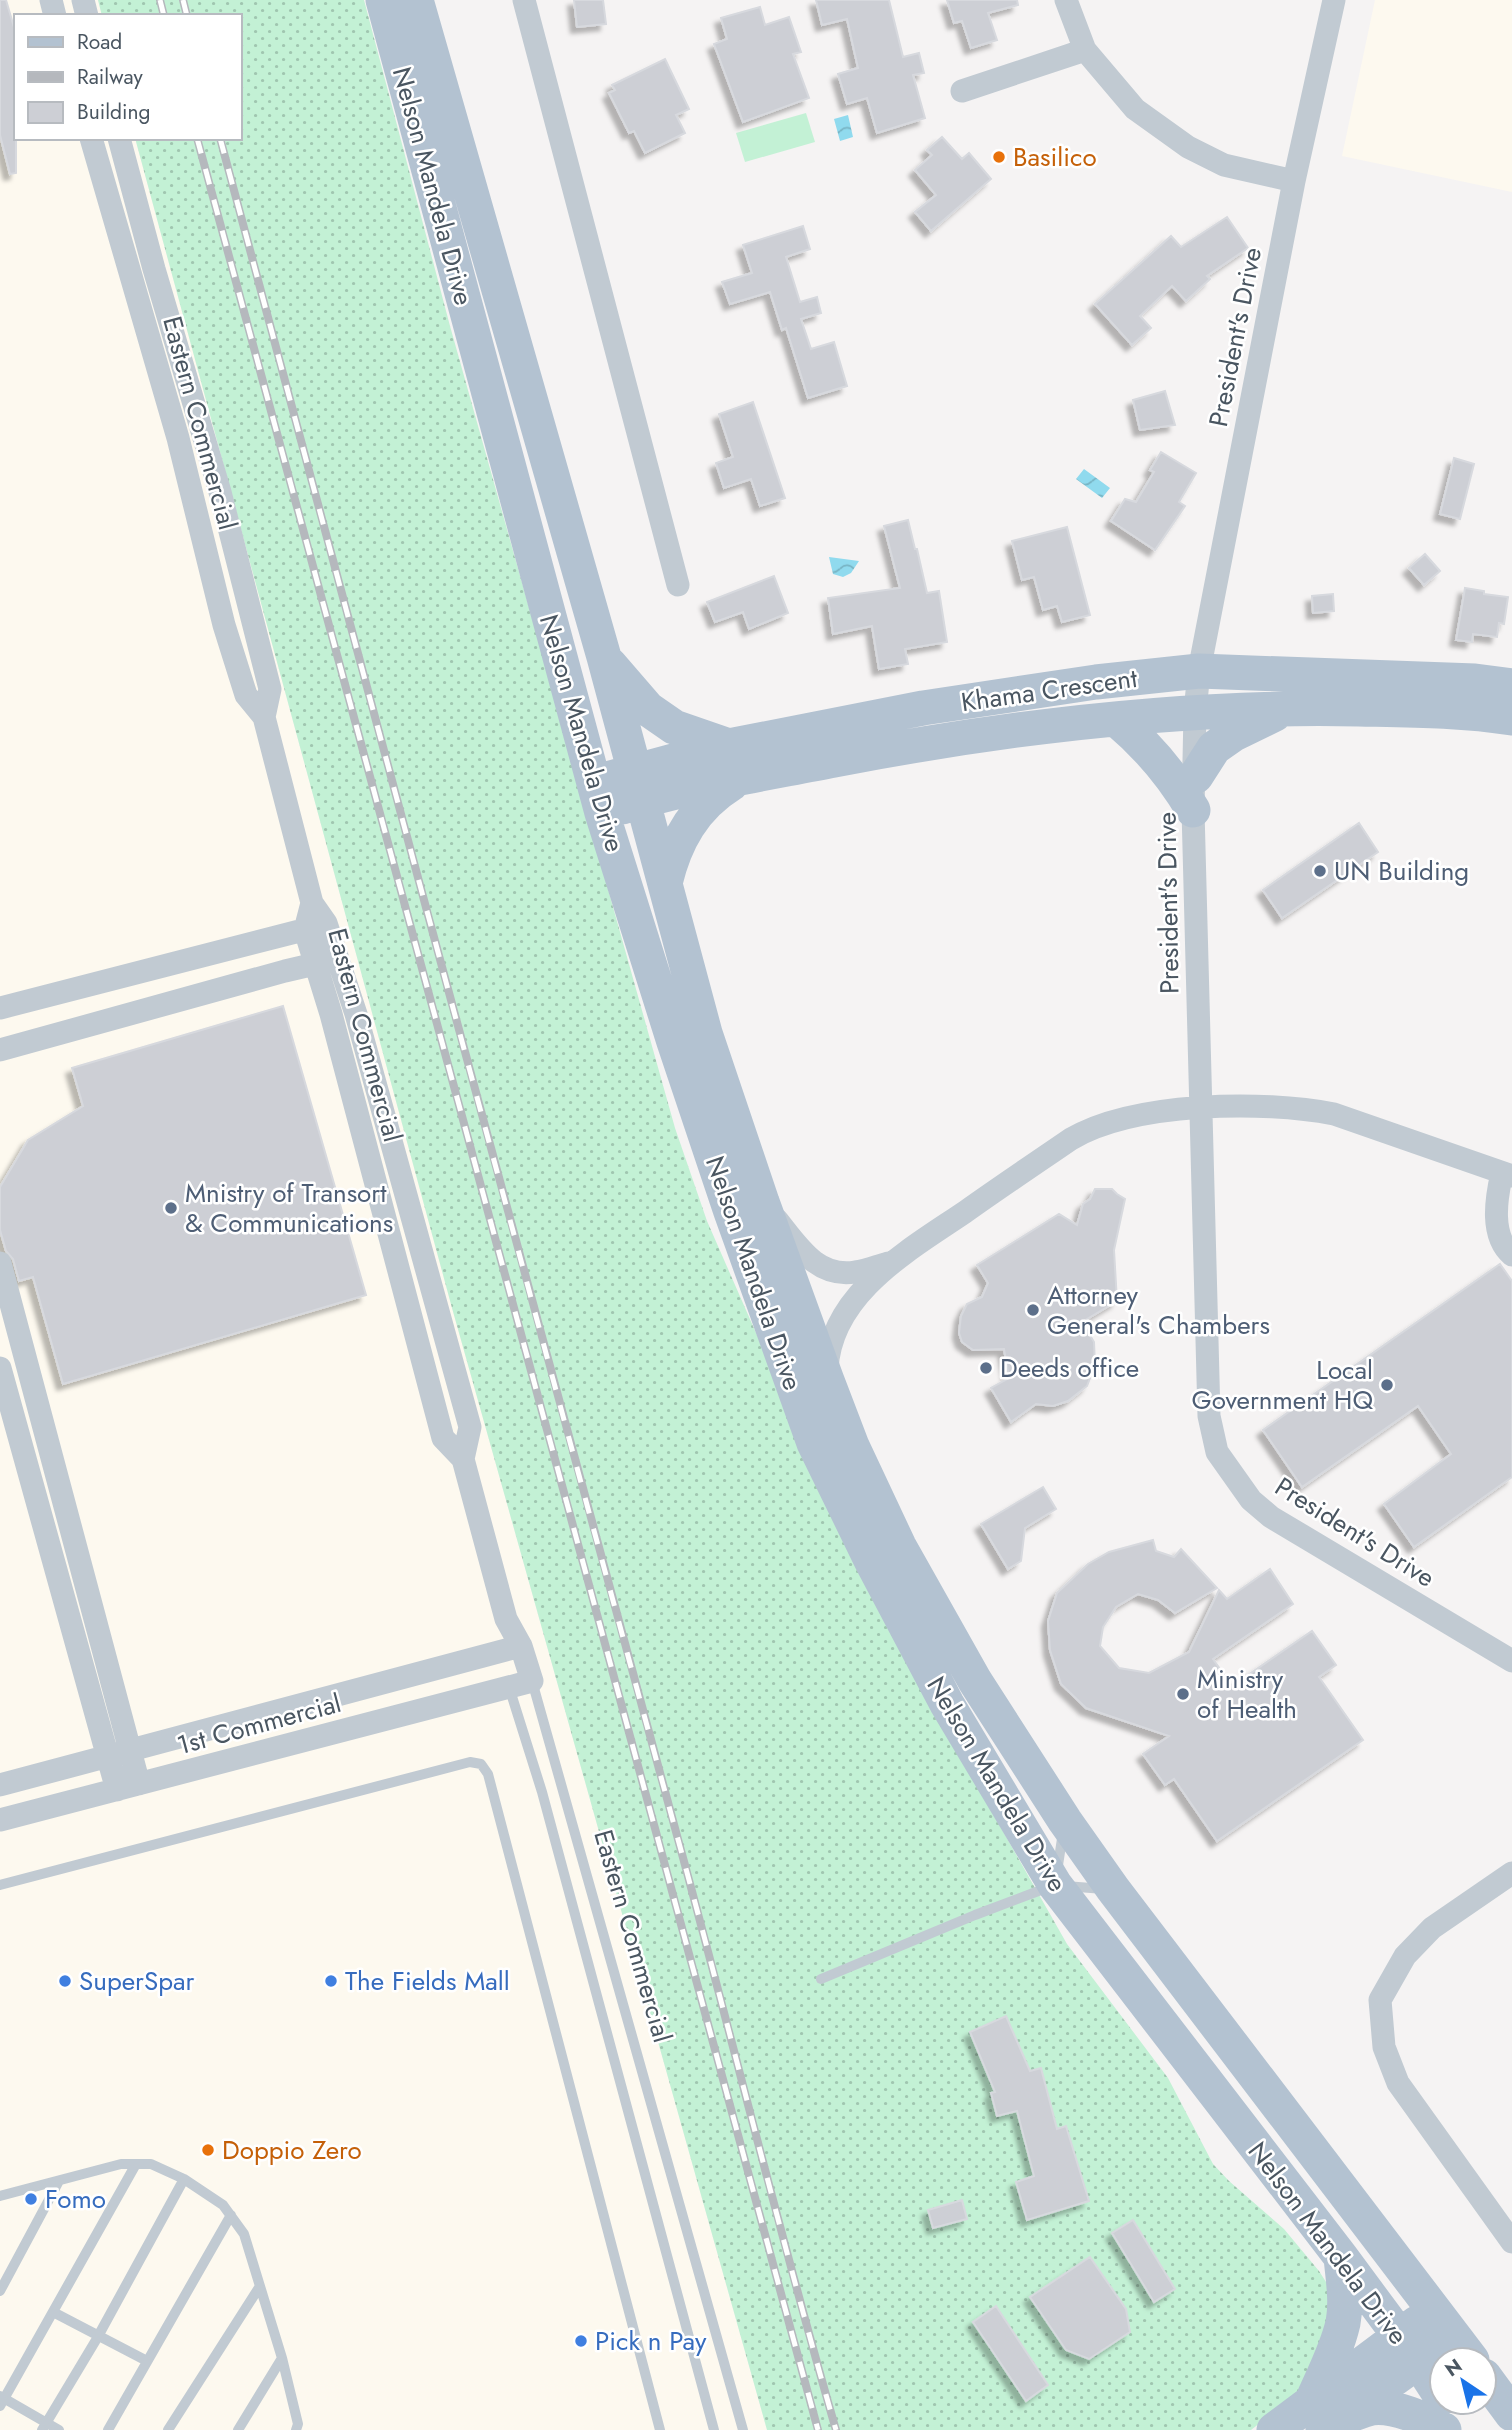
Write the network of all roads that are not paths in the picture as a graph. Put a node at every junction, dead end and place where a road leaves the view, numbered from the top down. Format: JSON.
{"nodes":[{"id":1,"x":383,"y":0,"type":"edge"},
{"id":2,"x":416,"y":0,"type":"edge"},
{"id":3,"x":524,"y":0,"type":"edge"},
{"id":4,"x":1066,"y":0,"type":"edge"},
{"id":5,"x":1334,"y":0,"type":"edge"},
{"id":6,"x":1085,"y":50,"type":"junction"},
{"id":7,"x":962,"y":91,"type":"dead end"},
{"id":8,"x":92,"y":140,"type":"edge"},
{"id":9,"x":121,"y":140,"type":"edge"},
{"id":10,"x":1294,"y":181,"type":"junction"},
{"id":11,"x":678,"y":585,"type":"dead end"},
{"id":12,"x":604,"y":657,"type":"junction"},
{"id":13,"x":1199,"y":671,"type":"junction"},
{"id":14,"x":1512,"y":686,"type":"edge"},
{"id":15,"x":1287,"y":708,"type":"junction"},
{"id":16,"x":1195,"y":712,"type":"junction"},
{"id":17,"x":264,"y":717,"type":"junction"},
{"id":18,"x":1512,"y":718,"type":"edge"},
{"id":19,"x":1116,"y":719,"type":"junction"},
{"id":20,"x":735,"y":762,"type":"junction"},
{"id":21,"x":1196,"y":776,"type":"junction"},
{"id":22,"x":638,"y":786,"type":"junction"},
{"id":23,"x":598,"y":798,"type":"junction"},
{"id":24,"x":1193,"y":810,"type":"junction"},
{"id":25,"x":665,"y":883,"type":"junction"},
{"id":26,"x":316,"y":927,"type":"junction"},
{"id":27,"x":338,"y":959,"type":"junction"},
{"id":28,"x":315,"y":964,"type":"junction"},
{"id":29,"x":0,"y":1008,"type":"edge"},
{"id":30,"x":0,"y":1050,"type":"edge"},
{"id":31,"x":1200,"y":1106,"type":"junction"},
{"id":32,"x":1507,"y":1174,"type":"edge"},
{"id":33,"x":762,"y":1202,"type":"junction"},
{"id":34,"x":1512,"y":1255,"type":"edge"},
{"id":35,"x":0,"y":1263,"type":"edge"},
{"id":36,"x":891,"y":1263,"type":"junction"},
{"id":37,"x":0,"y":1368,"type":"edge"},
{"id":38,"x":826,"y":1378,"type":"junction"},
{"id":39,"x":10,"y":1440,"type":"edge"},
{"id":40,"x":463,"y":1459,"type":"junction"},
{"id":41,"x":510,"y":1650,"type":"junction"},
{"id":42,"x":1512,"y":1661,"type":"edge"},
{"id":43,"x":532,"y":1681,"type":"junction"},
{"id":44,"x":509,"y":1687,"type":"junction"},
{"id":45,"x":119,"y":1752,"type":"junction"},
{"id":46,"x":0,"y":1785,"type":"edge"},
{"id":47,"x":128,"y":1787,"type":"junction"},
{"id":48,"x":0,"y":1820,"type":"edge"},
{"id":49,"x":1065,"y":1821,"type":"junction"},
{"id":50,"x":1512,"y":1873,"type":"edge"},
{"id":51,"x":0,"y":1885,"type":"edge"},
{"id":52,"x":1055,"y":1885,"type":"junction"},
{"id":53,"x":1113,"y":1889,"type":"junction"},
{"id":54,"x":821,"y":1979,"type":"dead end"},
{"id":55,"x":136,"y":2164,"type":"junction"},
{"id":56,"x":184,"y":2179,"type":"junction"},
{"id":57,"x":59,"y":2181,"type":"junction"},
{"id":58,"x":0,"y":2196,"type":"edge"},
{"id":59,"x":230,"y":2216,"type":"junction"},
{"id":60,"x":1512,"y":2242,"type":"edge"},
{"id":61,"x":1341,"y":2257,"type":"junction"},
{"id":62,"x":260,"y":2286,"type":"junction"},
{"id":63,"x":0,"y":2291,"type":"edge"},
{"id":64,"x":53,"y":2312,"type":"junction"},
{"id":65,"x":98,"y":2335,"type":"junction"},
{"id":66,"x":1454,"y":2335,"type":"edge"},
{"id":67,"x":1408,"y":2349,"type":"junction"},
{"id":68,"x":282,"y":2358,"type":"junction"},
{"id":69,"x":148,"y":2361,"type":"junction"},
{"id":70,"x":1428,"y":2378,"type":"edge"},
{"id":71,"x":1498,"y":2395,"type":"edge"},
{"id":72,"x":2,"y":2401,"type":"edge"},
{"id":73,"x":1512,"y":2414,"type":"edge"},
{"id":74,"x":1324,"y":2417,"type":"edge"},
{"id":75,"x":44,"y":2426,"type":"edge"},
{"id":76,"x":59,"y":2430,"type":"edge"},
{"id":77,"x":108,"y":2430,"type":"edge"},
{"id":78,"x":168,"y":2430,"type":"edge"},
{"id":79,"x":238,"y":2430,"type":"edge"},
{"id":80,"x":296,"y":2430,"type":"edge"},
{"id":81,"x":660,"y":2430,"type":"edge"},
{"id":82,"x":714,"y":2430,"type":"edge"},
{"id":83,"x":743,"y":2430,"type":"edge"},
{"id":84,"x":1275,"y":2430,"type":"edge"},
{"id":85,"x":1444,"y":2430,"type":"edge"}],
"edges":[{"from":1,"to":23,"type":"main road","name":"Nelson Mandela Drive"},
{"from":2,"to":12,"type":"main road","name":"Nelson Mandela Drive"},
{"from":3,"to":11,"type":"street"},
{"from":4,"to":6,"type":"street"},
{"from":5,"to":10,"type":"street","name":"President's Drive"},
{"from":6,"to":7,"type":"street"},
{"from":6,"to":10,"type":"street"},
{"from":8,"to":17,"type":"street","name":"Eastern Commercial"},
{"from":9,"to":17,"type":"street","name":"Eastern Commercial"},
{"from":10,"to":13,"type":"street","name":"President's Drive"},
{"from":12,"to":20,"type":"main road"},
{"from":12,"to":22,"type":"main road","name":"Nelson Mandela Drive"},
{"from":13,"to":14,"type":"main road","name":"Khama Crescent"},
{"from":13,"to":16,"type":"street","name":"President's Drive"},
{"from":13,"to":20,"type":"main road","name":"Khama Crescent"},
{"from":15,"to":16,"type":"main road","name":"Khama Crescent"},
{"from":15,"to":18,"type":"main road","name":"Khama Crescent"},
{"from":15,"to":21,"type":"main road"},
{"from":16,"to":19,"type":"main road","name":"Khama Crescent"},
{"from":16,"to":21,"type":"street","name":"President's Drive"},
{"from":17,"to":26,"type":"street","name":"Eastern Commercial"},
{"from":19,"to":20,"type":"main road","name":"Khama Crescent"},
{"from":19,"to":24,"type":"main road"},
{"from":20,"to":22,"type":"main road","name":"Khama Crescent"},
{"from":20,"to":25,"type":"main road"},
{"from":21,"to":24,"type":"street","name":"President's Drive"},
{"from":22,"to":23,"type":"main road","name":"Khama Crescent"},
{"from":22,"to":25,"type":"main road","name":"Nelson Mandela Drive"},
{"from":23,"to":52,"type":"main road","name":"Nelson Mandela Drive"},
{"from":24,"to":31,"type":"street","name":"President's Drive"},
{"from":25,"to":33,"type":"main road","name":"Nelson Mandela Drive"},
{"from":26,"to":27,"type":"street","name":"Eastern Commercial"},
{"from":26,"to":28,"type":"street","name":"Eastern Commercial"},
{"from":26,"to":29,"type":"street"},
{"from":27,"to":28,"type":"street"},
{"from":27,"to":40,"type":"street","name":"Eastern Commercial"},
{"from":28,"to":30,"type":"street"},
{"from":28,"to":40,"type":"street","name":"Eastern Commercial"},
{"from":31,"to":32,"type":"street"},
{"from":31,"to":36,"type":"street"},
{"from":31,"to":42,"type":"street","name":"President's Drive"},
{"from":32,"to":34,"type":"street"},
{"from":33,"to":36,"type":"street"},
{"from":33,"to":38,"type":"main road","name":"Nelson Mandela Drive"},
{"from":35,"to":45,"type":"street"},
{"from":36,"to":38,"type":"street"},
{"from":37,"to":39,"type":"street"},
{"from":38,"to":49,"type":"main road","name":"Nelson Mandela Drive"},
{"from":39,"to":45,"type":"street"},
{"from":40,"to":41,"type":"street","name":"Eastern Commercial"},
{"from":41,"to":43,"type":"street","name":"Eastern Commercial"},
{"from":41,"to":44,"type":"street"},
{"from":41,"to":45,"type":"street","name":"1st Commercial"},
{"from":43,"to":44,"type":"street","name":"1st Commercial"},
{"from":43,"to":83,"type":"lane","name":"Eastern Commercial"},
{"from":44,"to":47,"type":"street","name":"1st Commercial"},
{"from":44,"to":82,"type":"lane"},
{"from":45,"to":46,"type":"street","name":"1st Commercial"},
{"from":45,"to":47,"type":"street"},
{"from":47,"to":48,"type":"street","name":"1st Commercial"},
{"from":49,"to":52,"type":"lane"},
{"from":49,"to":53,"type":"main road","name":"Nelson Mandela Drive"},
{"from":50,"to":60,"type":"street"},
{"from":51,"to":81,"type":"lane"},
{"from":52,"to":53,"type":"lane"},
{"from":52,"to":54,"type":"lane"},
{"from":52,"to":61,"type":"main road","name":"Nelson Mandela Drive"},
{"from":53,"to":66,"type":"main road","name":"Nelson Mandela Drive"},
{"from":55,"to":56,"type":"lane"},
{"from":55,"to":57,"type":"lane"},
{"from":55,"to":64,"type":"lane"},
{"from":56,"to":59,"type":"lane"},
{"from":56,"to":65,"type":"lane"},
{"from":57,"to":58,"type":"lane"},
{"from":57,"to":63,"type":"lane"},
{"from":59,"to":62,"type":"lane"},
{"from":59,"to":69,"type":"lane"},
{"from":61,"to":67,"type":"main road","name":"Nelson Mandela Drive"},
{"from":61,"to":74,"type":"main road"},
{"from":62,"to":68,"type":"lane"},
{"from":62,"to":78,"type":"lane"},
{"from":64,"to":65,"type":"lane"},
{"from":64,"to":72,"type":"lane"},
{"from":65,"to":69,"type":"lane"},
{"from":65,"to":75,"type":"lane"},
{"from":66,"to":67,"type":"main road"},
{"from":67,"to":70,"type":"main road","name":"Nelson Mandela Drive"},
{"from":67,"to":74,"type":"main road"},
{"from":68,"to":79,"type":"lane"},
{"from":68,"to":80,"type":"lane"},
{"from":69,"to":77,"type":"lane"},
{"from":71,"to":73,"type":"main road"},
{"from":72,"to":75,"type":"lane"},
{"from":74,"to":84,"type":"main road"},
{"from":74,"to":85,"type":"main road"},
{"from":75,"to":76,"type":"lane"}]}
